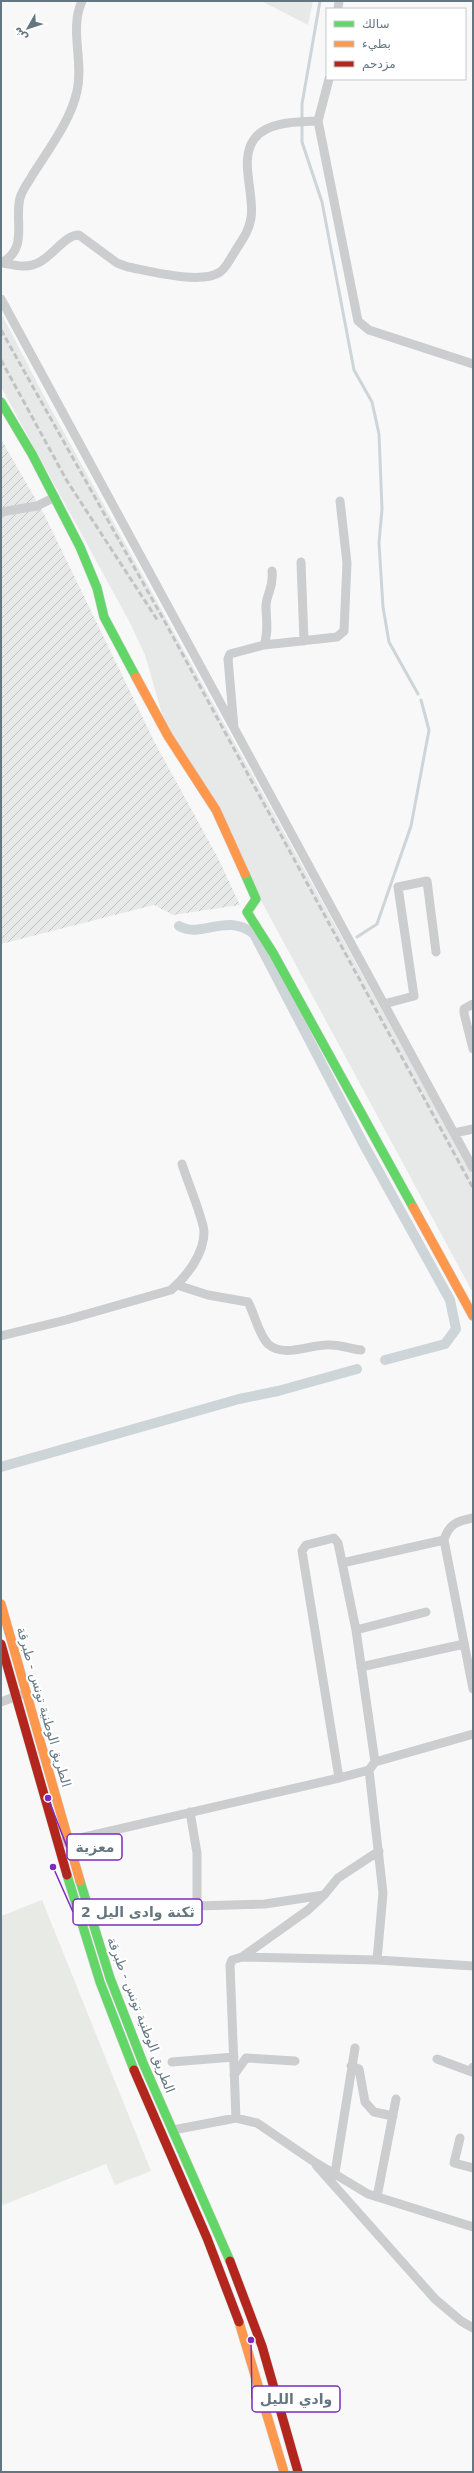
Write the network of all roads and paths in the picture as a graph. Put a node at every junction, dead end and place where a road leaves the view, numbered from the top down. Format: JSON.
{"nodes":[{"id":1,"x":82,"y":1,"type":"edge"},
{"id":2,"x":329,"y":80,"type":"edge"},
{"id":3,"x":318,"y":122,"type":"junction"},
{"id":4,"x":2,"y":263,"type":"edge"},
{"id":5,"x":1,"y":299,"type":"edge"},
{"id":6,"x":473,"y":364,"type":"edge"},
{"id":7,"x":1,"y":402,"type":"edge"},
{"id":8,"x":55,"y":497,"type":"junction"},
{"id":9,"x":340,"y":501,"type":"dead end"},
{"id":10,"x":1,"y":512,"type":"edge"},
{"id":11,"x":301,"y":562,"type":"dead end"},
{"id":12,"x":272,"y":571,"type":"dead end"},
{"id":13,"x":304,"y":641,"type":"junction"},
{"id":14,"x":264,"y":645,"type":"junction"},
{"id":15,"x":235,"y":733,"type":"junction"},
{"id":16,"x":436,"y":952,"type":"dead end"},
{"id":17,"x":384,"y":1004,"type":"junction"},
{"id":18,"x":473,"y":1004,"type":"edge"},
{"id":19,"x":473,"y":1049,"type":"edge"},
{"id":20,"x":473,"y":1129,"type":"edge"},
{"id":21,"x":454,"y":1133,"type":"junction"},
{"id":22,"x":182,"y":1164,"type":"dead end"},
{"id":23,"x":473,"y":1168,"type":"edge"},
{"id":24,"x":177,"y":1285,"type":"junction"},
{"id":25,"x":473,"y":1316,"type":"edge"},
{"id":26,"x":1,"y":1336,"type":"edge"},
{"id":27,"x":361,"y":1350,"type":"dead end"},
{"id":28,"x":473,"y":1518,"type":"edge"},
{"id":29,"x":444,"y":1540,"type":"junction"},
{"id":30,"x":342,"y":1563,"type":"junction"},
{"id":31,"x":1,"y":1604,"type":"edge"},
{"id":32,"x":426,"y":1612,"type":"dead end"},
{"id":33,"x":356,"y":1630,"type":"junction"},
{"id":34,"x":1,"y":1644,"type":"edge"},
{"id":35,"x":464,"y":1644,"type":"junction"},
{"id":36,"x":361,"y":1667,"type":"junction"},
{"id":37,"x":473,"y":1683,"type":"edge"},
{"id":38,"x":27,"y":1693,"type":"junction"},
{"id":39,"x":17,"y":1696,"type":"junction"},
{"id":40,"x":1,"y":1702,"type":"edge"},
{"id":41,"x":473,"y":1734,"type":"edge"},
{"id":42,"x":375,"y":1762,"type":"junction"},
{"id":43,"x":369,"y":1770,"type":"junction"},
{"id":44,"x":339,"y":1778,"type":"junction"},
{"id":45,"x":190,"y":1812,"type":"junction"},
{"id":46,"x":68,"y":1841,"type":"junction"},
{"id":47,"x":57,"y":1844,"type":"junction"},
{"id":48,"x":379,"y":1851,"type":"junction"},
{"id":49,"x":324,"y":1895,"type":"junction"},
{"id":50,"x":242,"y":1957,"type":"junction"},
{"id":51,"x":377,"y":1960,"type":"junction"},
{"id":52,"x":473,"y":1966,"type":"edge"},
{"id":53,"x":355,"y":2048,"type":"dead end"},
{"id":54,"x":234,"y":2057,"type":"junction"},
{"id":55,"x":437,"y":2059,"type":"dead end"},
{"id":56,"x":295,"y":2061,"type":"dead end"},
{"id":57,"x":172,"y":2062,"type":"dead end"},
{"id":58,"x":352,"y":2066,"type":"junction"},
{"id":59,"x":473,"y":2070,"type":"edge"},
{"id":60,"x":234,"y":2074,"type":"junction"},
{"id":61,"x":396,"y":2099,"type":"dead end"},
{"id":62,"x":393,"y":2116,"type":"junction"},
{"id":63,"x":236,"y":2118,"type":"junction"},
{"id":64,"x":173,"y":2130,"type":"junction"},
{"id":65,"x":460,"y":2138,"type":"dead end"},
{"id":66,"x":313,"y":2161,"type":"junction"},
{"id":67,"x":473,"y":2168,"type":"edge"},
{"id":68,"x":336,"y":2173,"type":"junction"},
{"id":69,"x":377,"y":2198,"type":"junction"},
{"id":70,"x":473,"y":2227,"type":"edge"},
{"id":71,"x":473,"y":2328,"type":"edge"},
{"id":72,"x":284,"y":2472,"type":"edge"},
{"id":73,"x":298,"y":2472,"type":"edge"}],
"edges":[{"from":1,"to":4,"type":"street"},
{"from":2,"to":3,"type":"street"},
{"from":3,"to":4,"type":"street"},
{"from":3,"to":6,"type":"street"},
{"from":5,"to":15,"type":"street"},
{"from":7,"to":8,"type":"main road"},
{"from":8,"to":10,"type":"street"},
{"from":8,"to":25,"type":"main road"},
{"from":9,"to":13,"type":"street"},
{"from":11,"to":13,"type":"street"},
{"from":12,"to":14,"type":"street"},
{"from":13,"to":14,"type":"street"},
{"from":14,"to":15,"type":"street"},
{"from":15,"to":17,"type":"street"},
{"from":16,"to":17,"type":"street"},
{"from":17,"to":21,"type":"street"},
{"from":18,"to":19,"type":"street"},
{"from":20,"to":21,"type":"street"},
{"from":21,"to":23,"type":"street"},
{"from":22,"to":24,"type":"street"},
{"from":24,"to":26,"type":"street"},
{"from":24,"to":27,"type":"street"},
{"from":28,"to":29,"type":"street"},
{"from":29,"to":30,"type":"street"},
{"from":29,"to":35,"type":"street"},
{"from":30,"to":33,"type":"street"},
{"from":30,"to":44,"type":"street"},
{"from":31,"to":38,"type":"main road","name":"الطريق الوطنية تونس - طبرقة"},
{"from":32,"to":33,"type":"street"},
{"from":33,"to":36,"type":"street"},
{"from":34,"to":39,"type":"main road","name":"الطريق الوطنية تونس - طبرقة"},
{"from":35,"to":36,"type":"street"},
{"from":35,"to":37,"type":"street"},
{"from":36,"to":42,"type":"street"},
{"from":38,"to":39,"type":"street"},
{"from":38,"to":46,"type":"main road","name":"الطريق الوطنية تونس - طبرقة"},
{"from":39,"to":40,"type":"street"},
{"from":39,"to":47,"type":"main road","name":"الطريق الوطنية تونس - طبرقة"},
{"from":41,"to":42,"type":"street"},
{"from":42,"to":43,"type":"street"},
{"from":43,"to":44,"type":"street"},
{"from":43,"to":48,"type":"street"},
{"from":44,"to":45,"type":"street"},
{"from":45,"to":46,"type":"street"},
{"from":45,"to":49,"type":"street"},
{"from":46,"to":47,"type":"street"},
{"from":46,"to":64,"type":"main road","name":"الطريق الوطنية تونس - طبرقة"},
{"from":47,"to":72,"type":"main road","name":"الطريق الوطنية تونس - طبرقة"},
{"from":48,"to":49,"type":"street"},
{"from":48,"to":51,"type":"street"},
{"from":49,"to":50,"type":"street"},
{"from":50,"to":51,"type":"street"},
{"from":50,"to":54,"type":"street"},
{"from":51,"to":52,"type":"street"},
{"from":53,"to":58,"type":"street"},
{"from":54,"to":57,"type":"street"},
{"from":54,"to":60,"type":"street"},
{"from":55,"to":59,"type":"street"},
{"from":56,"to":60,"type":"street"},
{"from":58,"to":62,"type":"street"},
{"from":58,"to":68,"type":"street"},
{"from":60,"to":63,"type":"street"},
{"from":61,"to":62,"type":"street"},
{"from":62,"to":69,"type":"street"},
{"from":63,"to":64,"type":"street"},
{"from":63,"to":66,"type":"street"},
{"from":64,"to":73,"type":"main road","name":"الطريق الوطنية تونس - طبرقة"},
{"from":65,"to":67,"type":"street"},
{"from":66,"to":68,"type":"street"},
{"from":66,"to":71,"type":"street"},
{"from":68,"to":69,"type":"street"},
{"from":69,"to":70,"type":"street"}]}
